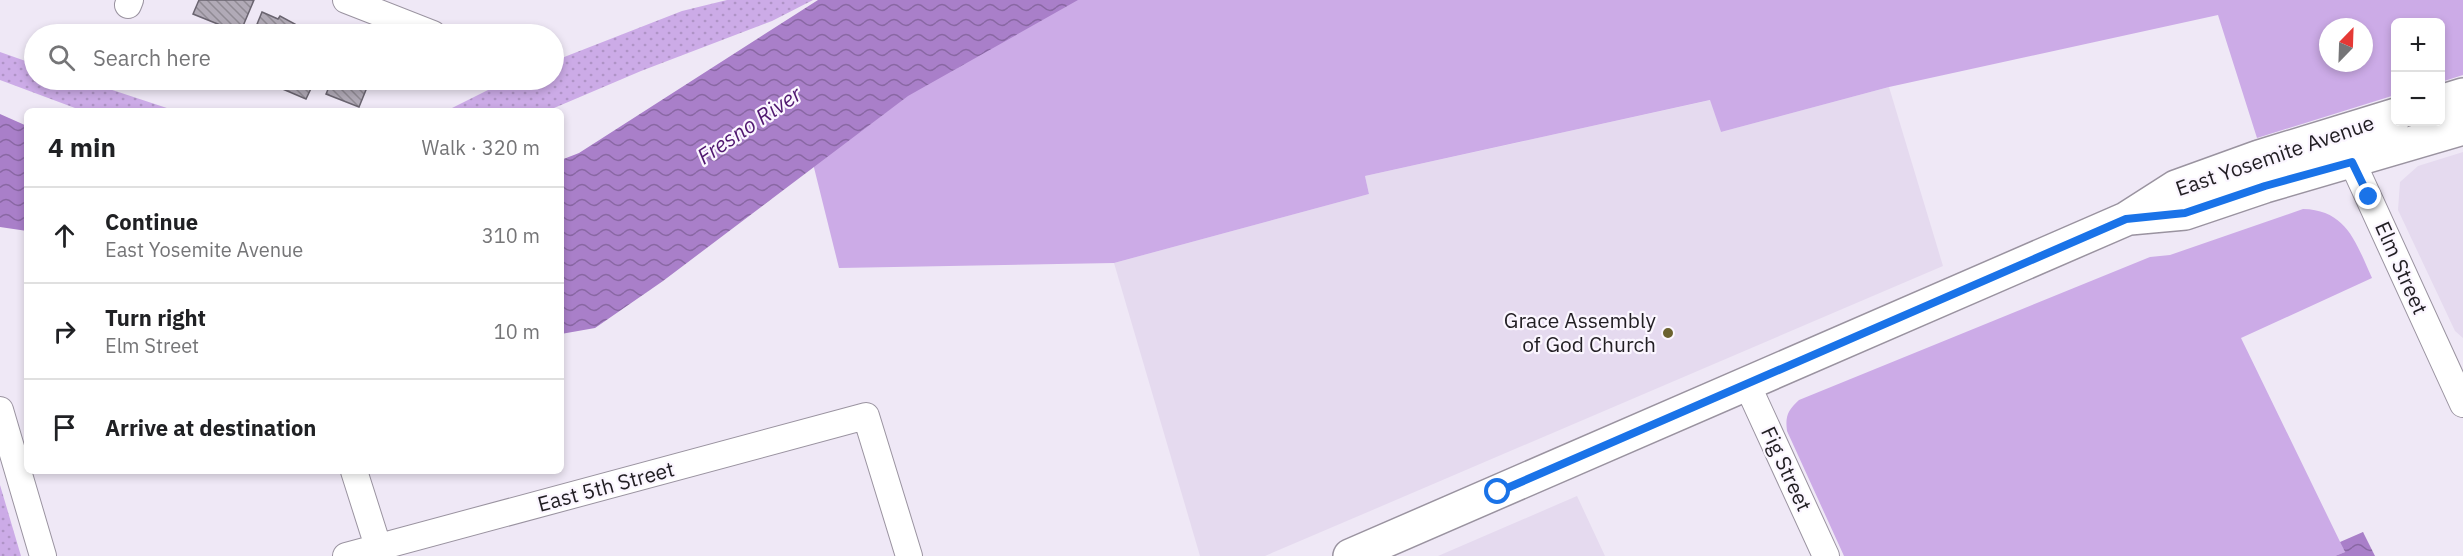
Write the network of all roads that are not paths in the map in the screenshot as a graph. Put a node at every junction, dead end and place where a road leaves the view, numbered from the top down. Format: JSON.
{"nodes":[{"id":1,"x":346,"y":0,"type":"edge"},
{"id":2,"x":407,"y":24,"type":"edge"},
{"id":3,"x":2463,"y":95,"type":"edge"},
{"id":4,"x":2445,"y":100,"type":"edge"},
{"id":5,"x":2391,"y":118,"type":"edge"},
{"id":6,"x":2463,"y":128,"type":"edge"},
{"id":7,"x":2345,"y":147,"type":"junction"},
{"id":8,"x":1746,"y":382,"type":"junction"},
{"id":9,"x":2463,"y":404,"type":"edge"},
{"id":10,"x":0,"y":410,"type":"edge"},
{"id":11,"x":355,"y":474,"type":"edge"},
{"id":12,"x":380,"y":552,"type":"edge"},
{"id":13,"x":43,"y":556,"type":"edge"},
{"id":14,"x":346,"y":556,"type":"edge"},
{"id":15,"x":909,"y":556,"type":"edge"},
{"id":16,"x":1350,"y":556,"type":"edge"},
{"id":17,"x":1826,"y":556,"type":"edge"}],
"edges":[{"from":1,"to":2,"type":"street"},
{"from":3,"to":4,"type":"main road"},
{"from":5,"to":7,"type":"main road","name":"East Yosemite Avenue"},
{"from":6,"to":7,"type":"main road","name":"East Yosemite Avenue"},
{"from":7,"to":8,"type":"main road","name":"East Yosemite Avenue"},
{"from":7,"to":9,"type":"street","name":"Elm Street"},
{"from":8,"to":16,"type":"main road","name":"East Yosemite Avenue"},
{"from":8,"to":17,"type":"street","name":"Fig Street"},
{"from":10,"to":13,"type":"street"},
{"from":11,"to":12,"type":"street"},
{"from":12,"to":14,"type":"street","name":"East 5th Street"},
{"from":12,"to":15,"type":"street","name":"East 5th Street"}]}
